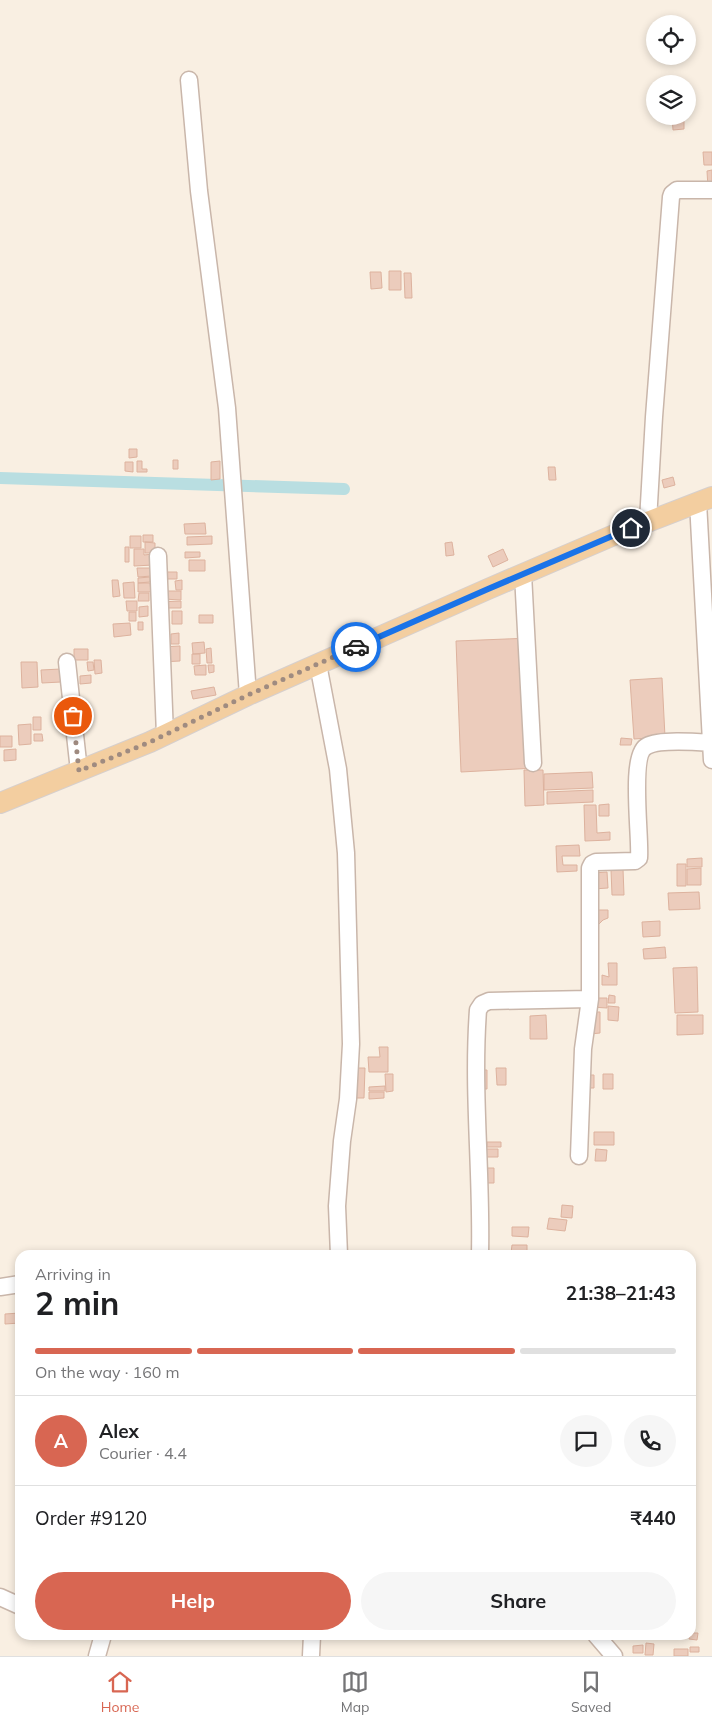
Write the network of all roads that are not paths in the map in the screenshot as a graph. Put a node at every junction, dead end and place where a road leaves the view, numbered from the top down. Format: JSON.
{"nodes":[{"id":1,"x":188,"y":80,"type":"dead end"},
{"id":2,"x":712,"y":190,"type":"edge"},
{"id":3,"x":705,"y":500,"type":"edge"},
{"id":4,"x":648,"y":521,"type":"junction"},
{"id":5,"x":158,"y":556,"type":"dead end"},
{"id":6,"x":523,"y":574,"type":"junction"},
{"id":7,"x":67,"y":662,"type":"dead end"},
{"id":8,"x":318,"y":664,"type":"junction"},
{"id":9,"x":248,"y":695,"type":"junction"},
{"id":10,"x":165,"y":735,"type":"junction"},
{"id":11,"x":711,"y":743,"type":"edge"},
{"id":12,"x":712,"y":760,"type":"edge"},
{"id":13,"x":533,"y":763,"type":"dead end"},
{"id":14,"x":79,"y":771,"type":"junction"},
{"id":15,"x":0,"y":803,"type":"edge"},
{"id":16,"x":590,"y":999,"type":"junction"},
{"id":17,"x":579,"y":1156,"type":"dead end"},
{"id":18,"x":338,"y":1250,"type":"edge"},
{"id":19,"x":480,"y":1250,"type":"edge"},
{"id":20,"x":15,"y":1285,"type":"edge"},
{"id":21,"x":0,"y":1287,"type":"edge"},
{"id":22,"x":0,"y":1597,"type":"edge"},
{"id":23,"x":15,"y":1604,"type":"edge"},
{"id":24,"x":102,"y":1640,"type":"edge"},
{"id":25,"x":312,"y":1640,"type":"edge"},
{"id":26,"x":600,"y":1640,"type":"edge"},
{"id":27,"x":97,"y":1656,"type":"edge"},
{"id":28,"x":311,"y":1656,"type":"edge"},
{"id":29,"x":614,"y":1656,"type":"edge"}],
"edges":[{"from":1,"to":9,"type":"street"},
{"from":2,"to":4,"type":"street"},
{"from":3,"to":4,"type":"main road"},
{"from":3,"to":11,"type":"street"},
{"from":4,"to":6,"type":"main road"},
{"from":5,"to":10,"type":"street"},
{"from":6,"to":8,"type":"main road"},
{"from":6,"to":13,"type":"street"},
{"from":7,"to":14,"type":"street"},
{"from":8,"to":9,"type":"main road"},
{"from":8,"to":18,"type":"street"},
{"from":9,"to":10,"type":"main road"},
{"from":10,"to":14,"type":"main road"},
{"from":11,"to":12,"type":"street"},
{"from":11,"to":16,"type":"street"},
{"from":14,"to":15,"type":"main road"},
{"from":16,"to":17,"type":"street"},
{"from":16,"to":19,"type":"street"},
{"from":20,"to":21,"type":"street"},
{"from":22,"to":23,"type":"street"},
{"from":24,"to":27,"type":"street"},
{"from":25,"to":28,"type":"street"},
{"from":26,"to":29,"type":"street"}]}
